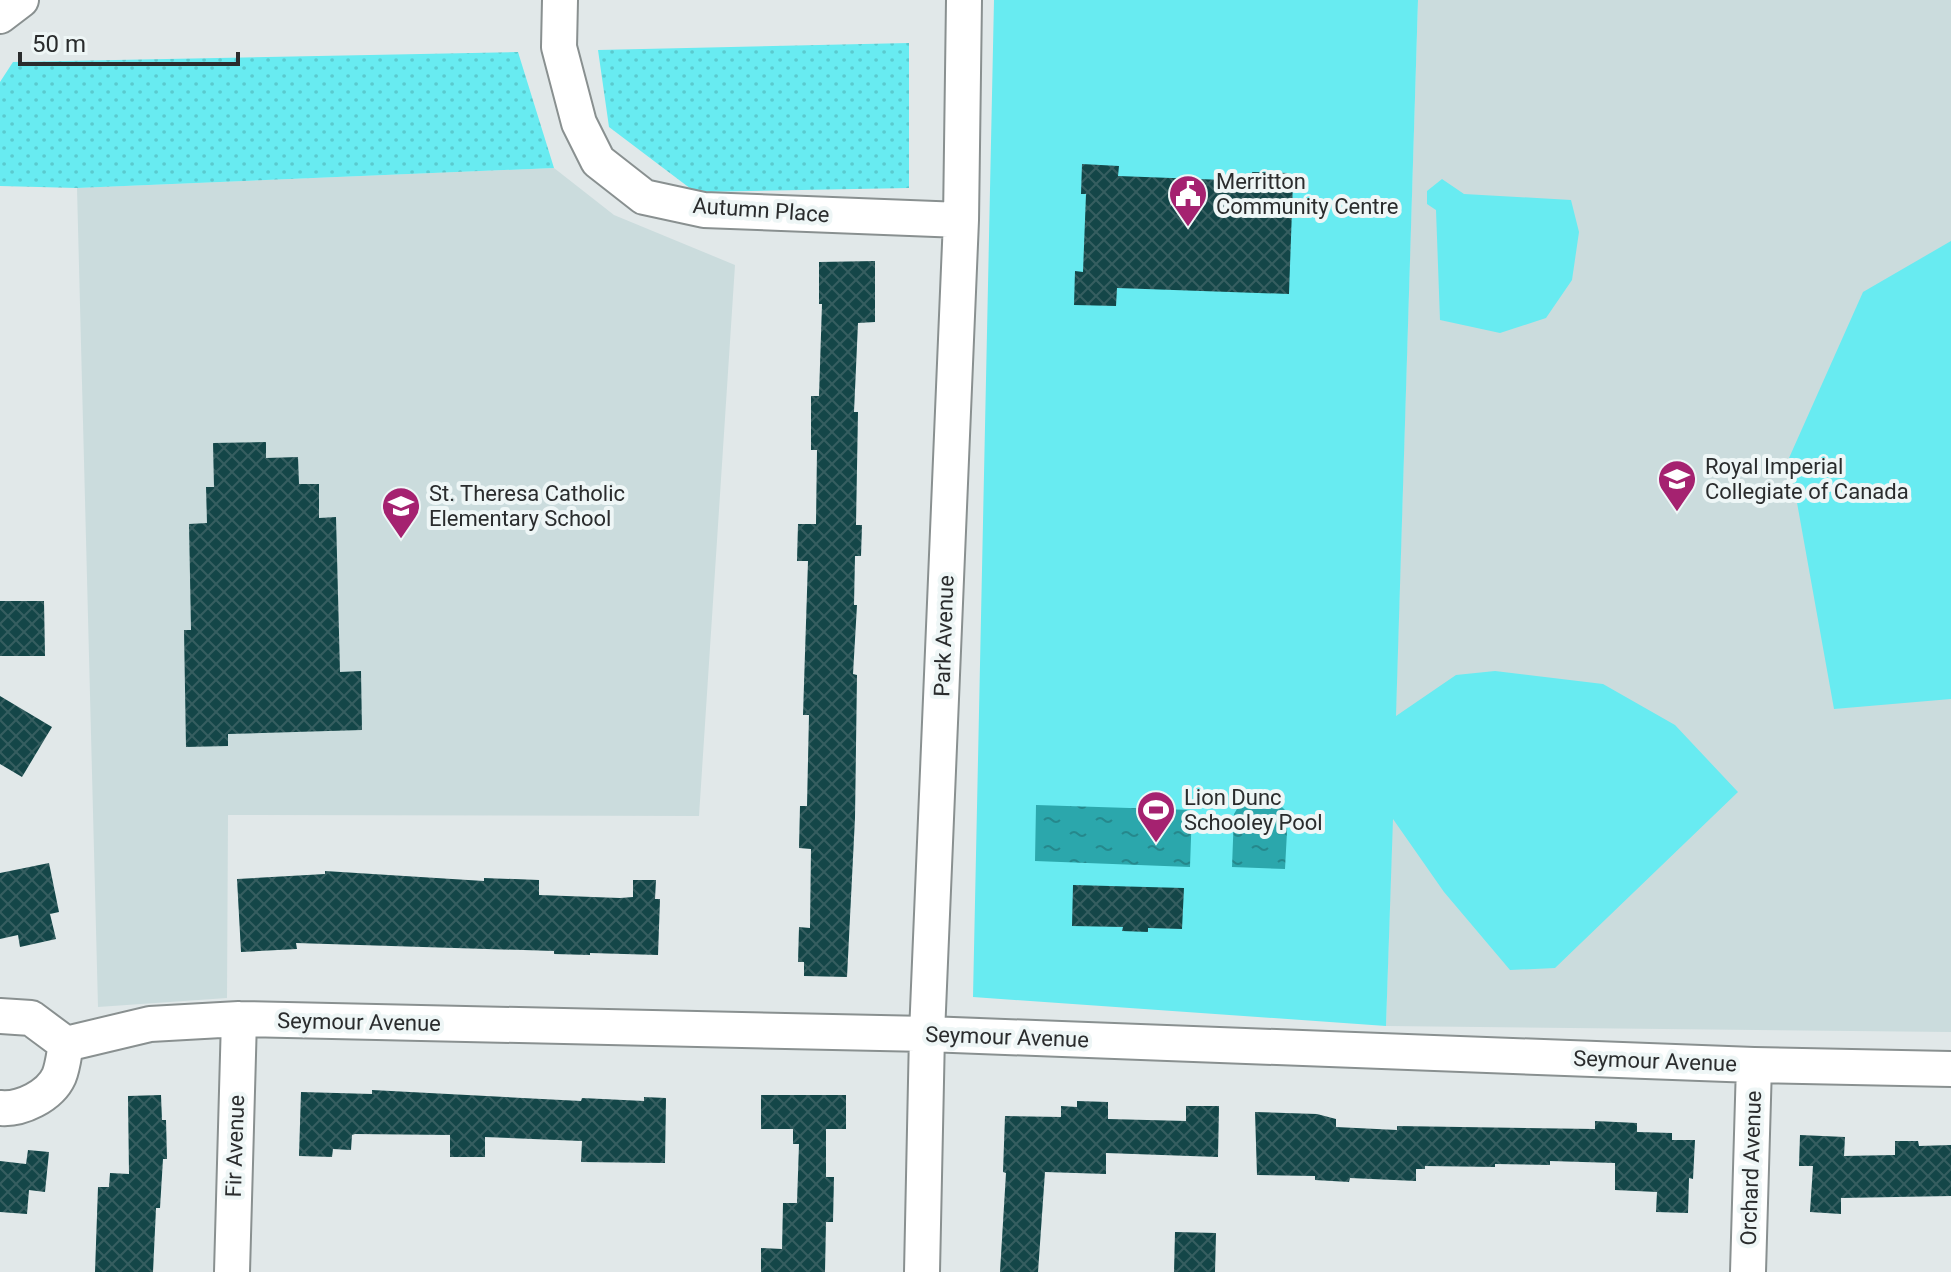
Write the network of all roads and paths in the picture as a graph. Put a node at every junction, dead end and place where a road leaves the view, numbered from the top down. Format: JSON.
{"nodes":[{"id":1,"x":21,"y":0,"type":"edge"},
{"id":2,"x":560,"y":0,"type":"edge"},
{"id":3,"x":964,"y":0,"type":"edge"},
{"id":4,"x":0,"y":16,"type":"edge"},
{"id":5,"x":961,"y":220,"type":"junction"},
{"id":6,"x":0,"y":1016,"type":"edge"},
{"id":7,"x":239,"y":1019,"type":"junction"},
{"id":8,"x":927,"y":1034,"type":"junction"},
{"id":9,"x":66,"y":1044,"type":"junction"},
{"id":10,"x":1754,"y":1065,"type":"junction"},
{"id":11,"x":1951,"y":1069,"type":"edge"},
{"id":12,"x":0,"y":1108,"type":"edge"},
{"id":13,"x":232,"y":1272,"type":"edge"},
{"id":14,"x":922,"y":1272,"type":"edge"},
{"id":15,"x":1748,"y":1272,"type":"edge"}],
"edges":[{"from":1,"to":4,"type":"street"},
{"from":2,"to":5,"type":"street","name":"Autumn Place"},
{"from":3,"to":5,"type":"street","name":"Park Avenue"},
{"from":5,"to":8,"type":"street","name":"Park Avenue"},
{"from":6,"to":9,"type":"street"},
{"from":7,"to":8,"type":"street","name":"Seymour Avenue"},
{"from":7,"to":9,"type":"street","name":"Seymour Avenue"},
{"from":7,"to":13,"type":"street","name":"Fir Avenue"},
{"from":8,"to":10,"type":"street","name":"Seymour Avenue"},
{"from":8,"to":14,"type":"street","name":"Park Avenue"},
{"from":9,"to":12,"type":"street"},
{"from":10,"to":11,"type":"street","name":"Seymour Avenue"},
{"from":10,"to":15,"type":"street","name":"Orchard Avenue"}]}
